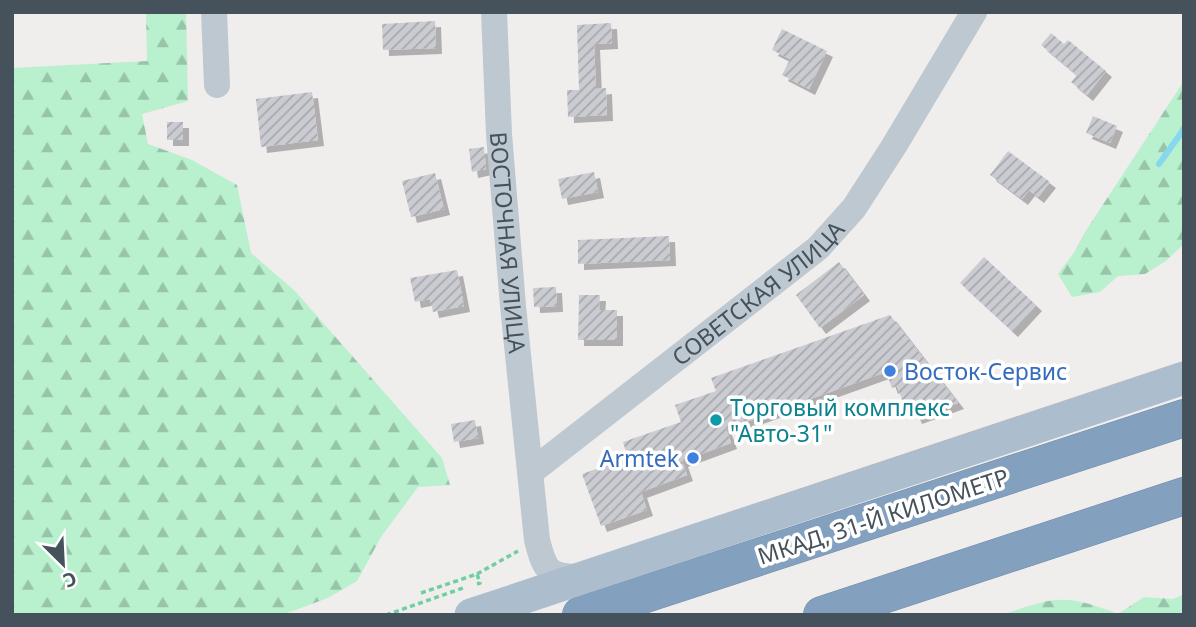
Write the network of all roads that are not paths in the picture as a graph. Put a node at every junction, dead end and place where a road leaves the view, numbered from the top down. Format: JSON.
{"nodes":[{"id":1,"x":214,"y":12,"type":"edge"},
{"id":2,"x":494,"y":12,"type":"edge"},
{"id":3,"x":974,"y":12,"type":"edge"},
{"id":4,"x":217,"y":85,"type":"dead end"},
{"id":5,"x":1184,"y":378,"type":"edge"},
{"id":6,"x":1184,"y":418,"type":"edge"},
{"id":7,"x":531,"y":472,"type":"junction"},
{"id":8,"x":1184,"y":496,"type":"edge"},
{"id":9,"x":537,"y":540,"type":"junction"},
{"id":10,"x":581,"y":577,"type":"junction"},
{"id":11,"x":482,"y":611,"type":"edge"},
{"id":12,"x":582,"y":615,"type":"edge"},
{"id":13,"x":822,"y":615,"type":"edge"}],
"edges":[{"from":1,"to":4,"type":"street"},
{"from":2,"to":7,"type":"street","name":"ВОСТОЧНАЯ УЛИЦА"},
{"from":3,"to":7,"type":"street","name":"СОВЕТСКАЯ УЛИЦА"},
{"from":5,"to":10,"type":"main road"},
{"from":6,"to":12,"type":"highway","name":"МКАД, 31-Й КИЛОМЕТР"},
{"from":7,"to":9,"type":"street"},
{"from":8,"to":13,"type":"highway"},
{"from":9,"to":10,"type":"street"},
{"from":9,"to":11,"type":"street"},
{"from":10,"to":11,"type":"main road"}]}
